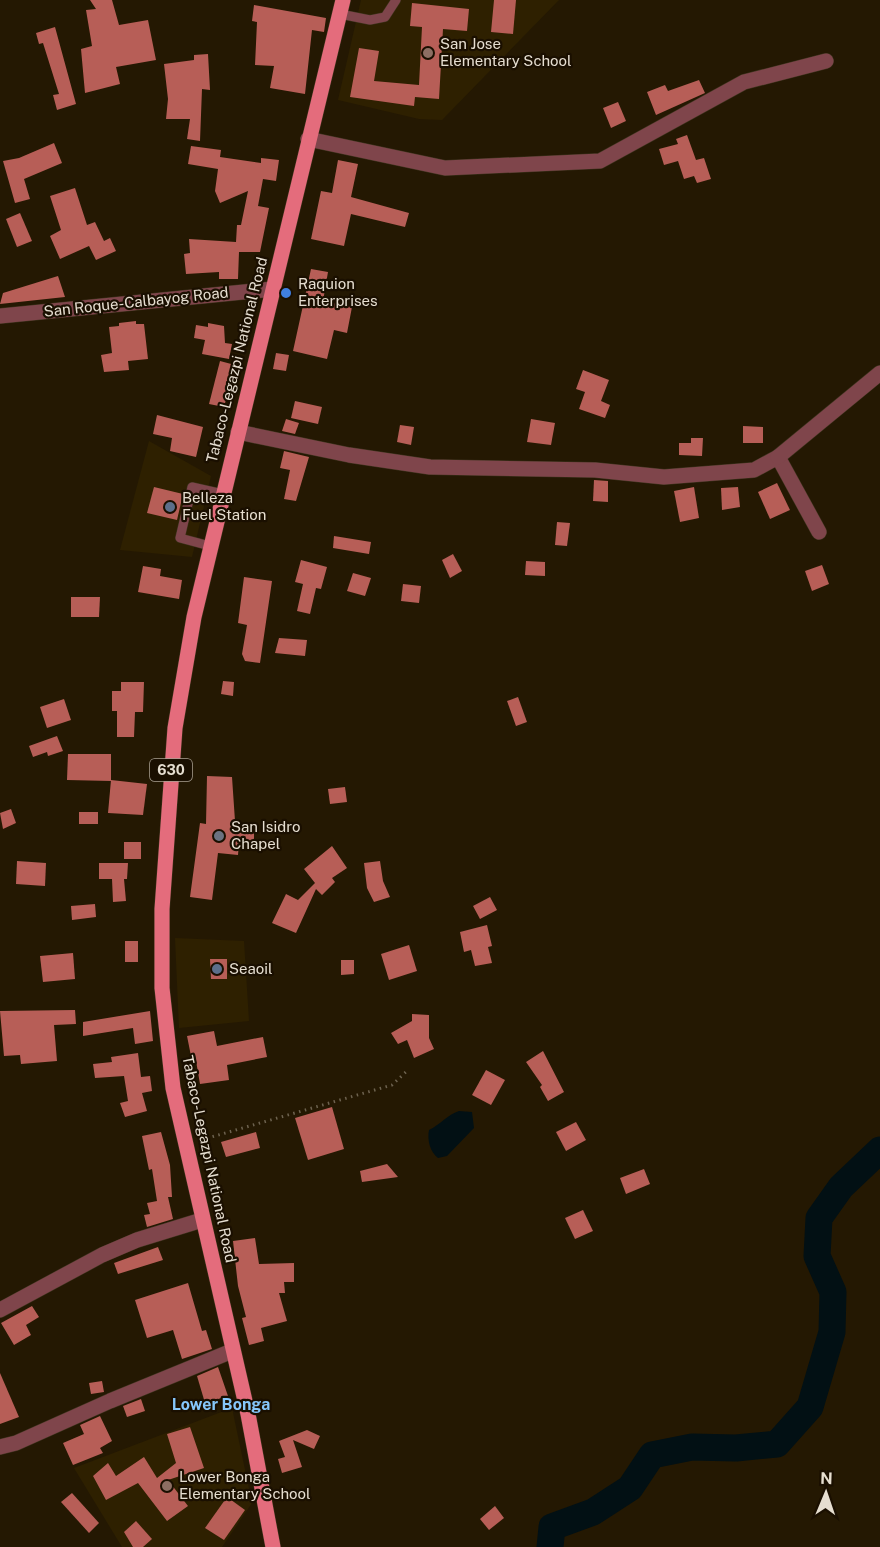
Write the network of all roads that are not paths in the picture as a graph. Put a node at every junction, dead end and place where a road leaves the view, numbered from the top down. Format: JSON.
{"nodes":[{"id":1,"x":396,"y":0,"type":"edge"},
{"id":2,"x":341,"y":7,"type":"edge"},
{"id":3,"x":826,"y":61,"type":"dead end"},
{"id":4,"x":308,"y":139,"type":"junction"},
{"id":5,"x":273,"y":289,"type":"junction"},
{"id":6,"x":0,"y":316,"type":"edge"},
{"id":7,"x":880,"y":374,"type":"edge"},
{"id":8,"x":238,"y":432,"type":"junction"},
{"id":9,"x":778,"y":457,"type":"junction"},
{"id":10,"x":223,"y":494,"type":"junction"},
{"id":11,"x":819,"y":532,"type":"dead end"},
{"id":12,"x":210,"y":546,"type":"junction"},
{"id":13,"x":201,"y":1220,"type":"junction"},
{"id":14,"x":0,"y":1310,"type":"edge"},
{"id":15,"x":232,"y":1351,"type":"junction"},
{"id":16,"x":0,"y":1447,"type":"edge"},
{"id":17,"x":273,"y":1547,"type":"edge"}],
"edges":[{"from":1,"to":2,"type":"lane"},
{"from":2,"to":4,"type":"main road","name":"Tabaco-Legazpi National Road","number":"630"},
{"from":3,"to":4,"type":"street"},
{"from":4,"to":5,"type":"main road","name":"Tabaco-Legazpi National Road","number":"630"},
{"from":5,"to":6,"type":"street","name":"San Roque-Calbayog Road"},
{"from":5,"to":8,"type":"main road","name":"Tabaco-Legazpi National Road","number":"630"},
{"from":7,"to":9,"type":"street"},
{"from":8,"to":9,"type":"street"},
{"from":8,"to":10,"type":"main road","name":"Tabaco-Legazpi National Road","number":"630"},
{"from":9,"to":11,"type":"street"},
{"from":10,"to":12,"type":"main road","name":"Tabaco-Legazpi National Road","number":"630"},
{"from":10,"to":12,"type":"lane"},
{"from":12,"to":13,"type":"main road","name":"Tabaco-Legazpi National Road","number":"630"},
{"from":13,"to":14,"type":"street"},
{"from":13,"to":15,"type":"main road","name":"Tabaco-Legazpi National Road","number":"630"},
{"from":15,"to":16,"type":"street"},
{"from":15,"to":17,"type":"main road","name":"Tabaco-Legazpi National Road","number":"630"}]}
